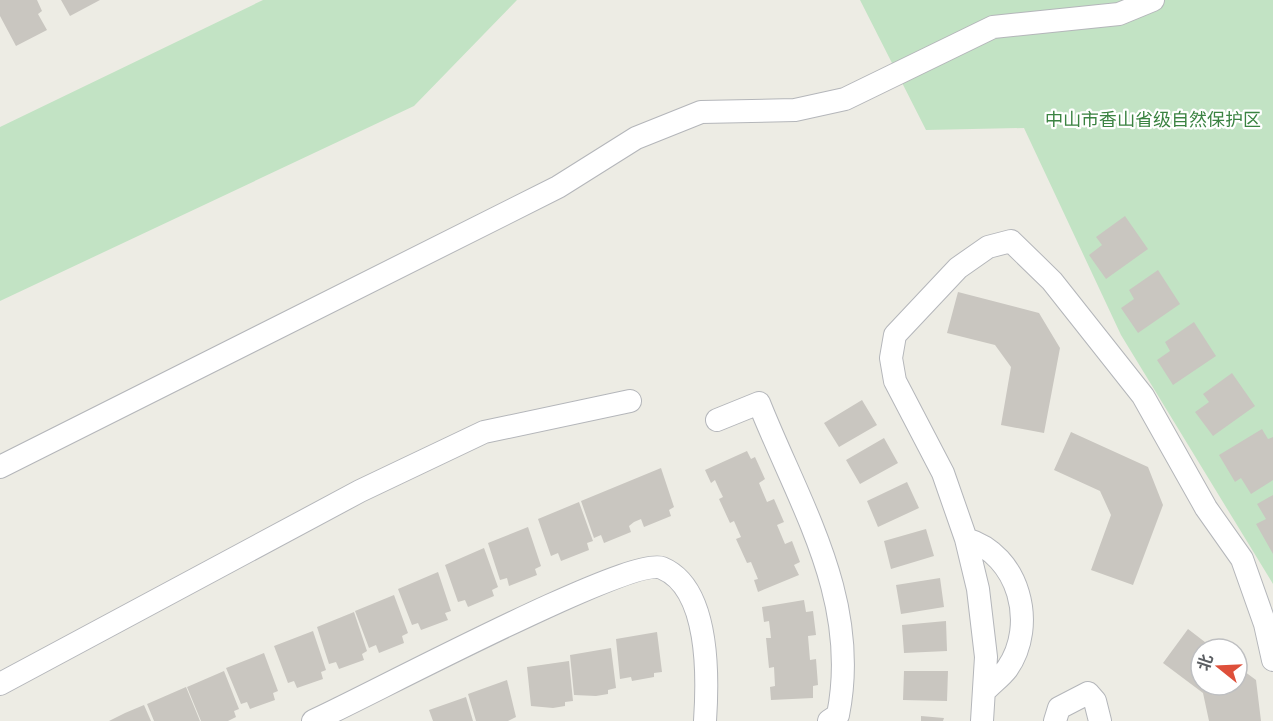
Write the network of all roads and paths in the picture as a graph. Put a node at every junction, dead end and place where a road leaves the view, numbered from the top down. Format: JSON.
{"nodes":[{"id":1,"x":1153,"y":0,"type":"edge"},
{"id":2,"x":630,"y":400,"type":"dead end"},
{"id":3,"x":717,"y":420,"type":"dead end"},
{"id":4,"x":0,"y":467,"type":"edge"},
{"id":5,"x":966,"y":539,"type":"junction"},
{"id":6,"x":1273,"y":660,"type":"edge"},
{"id":7,"x":0,"y":684,"type":"edge"},
{"id":8,"x":984,"y":692,"type":"junction"},
{"id":9,"x":313,"y":721,"type":"edge"},
{"id":10,"x":705,"y":721,"type":"edge"},
{"id":11,"x":829,"y":721,"type":"edge"},
{"id":12,"x":982,"y":721,"type":"edge"},
{"id":13,"x":1055,"y":721,"type":"edge"},
{"id":14,"x":1100,"y":721,"type":"edge"}],
"edges":[{"from":1,"to":4,"type":"street"},
{"from":2,"to":7,"type":"street"},
{"from":3,"to":11,"type":"street"},
{"from":5,"to":6,"type":"street"},
{"from":5,"to":8,"type":"street"},
{"from":5,"to":8,"type":"street"},
{"from":8,"to":12,"type":"street"},
{"from":9,"to":10,"type":"street"},
{"from":13,"to":14,"type":"street"}]}
